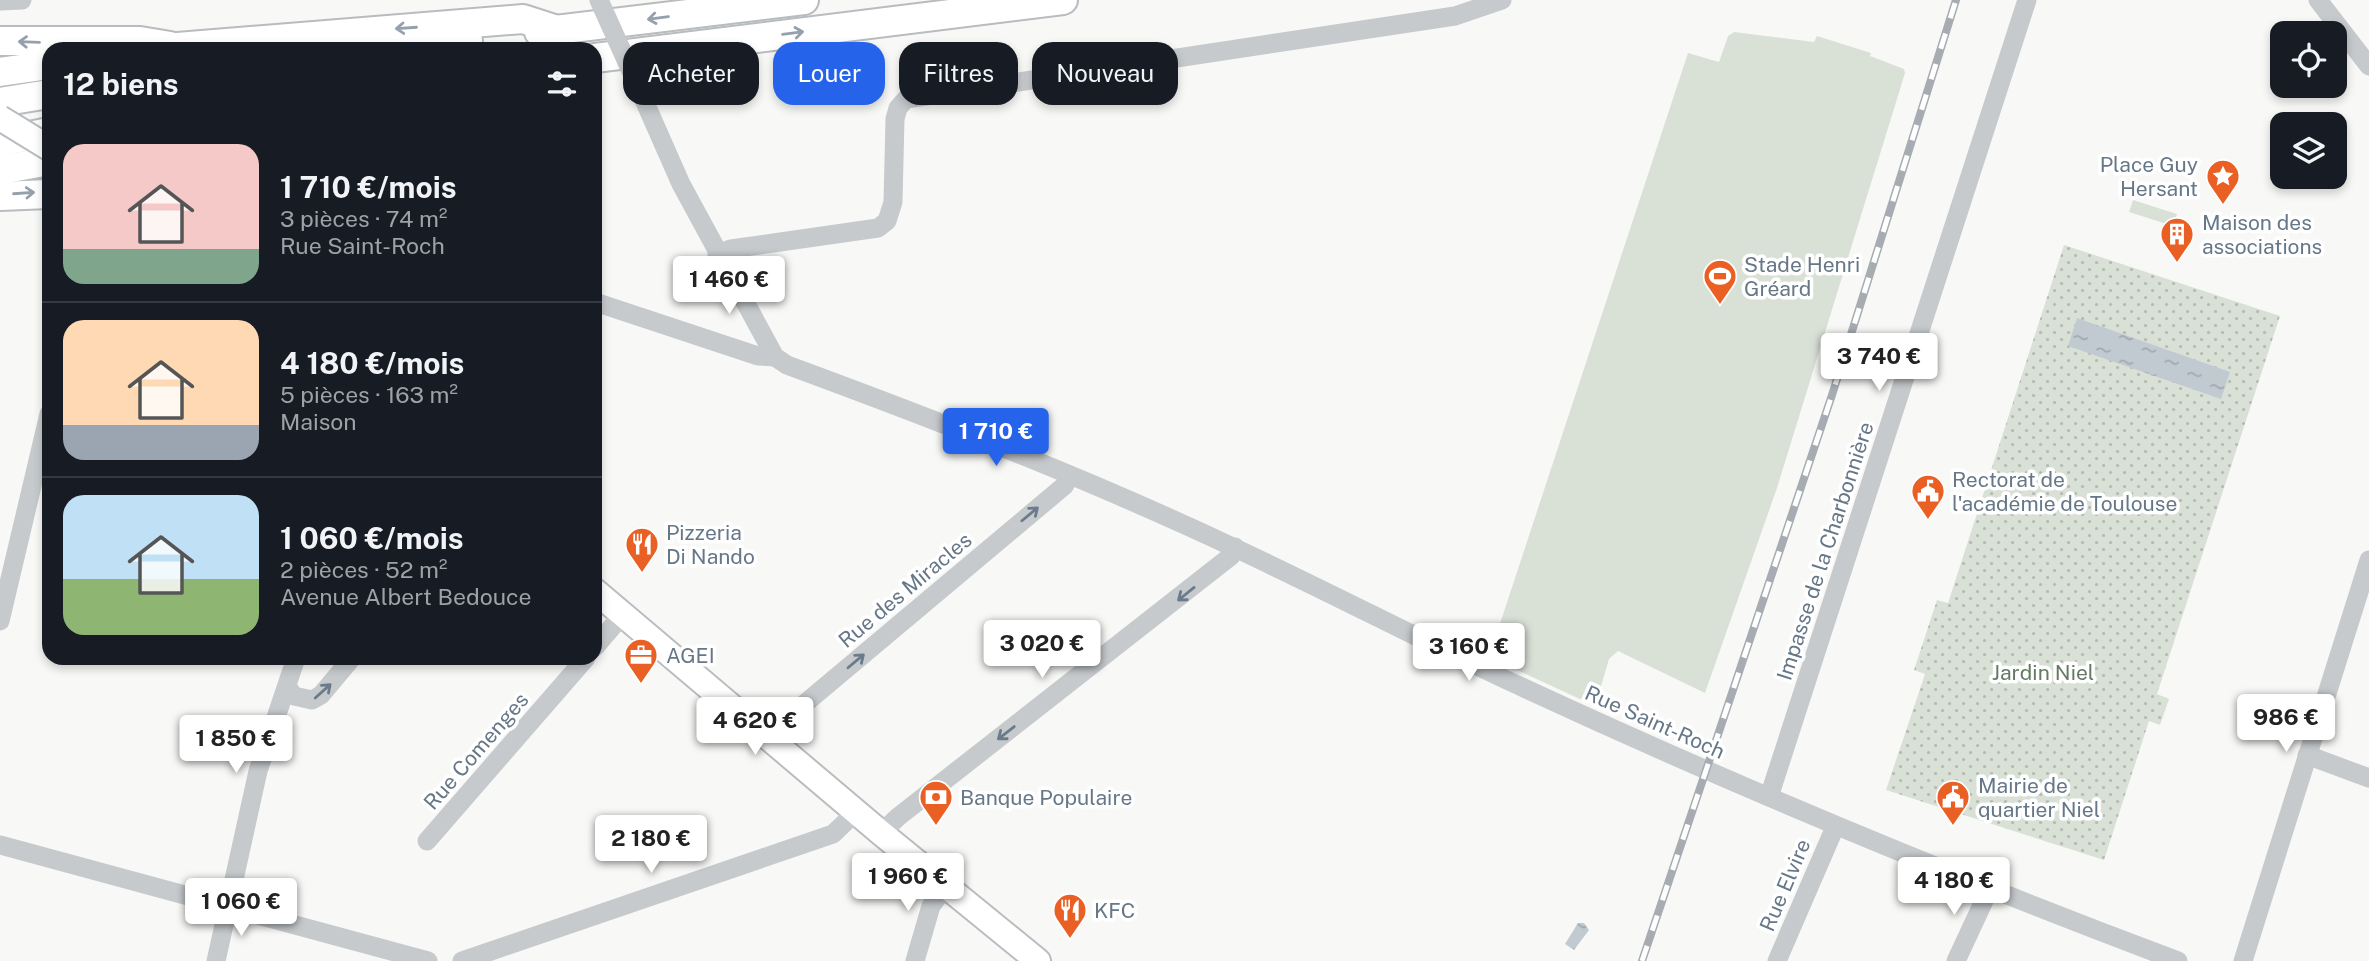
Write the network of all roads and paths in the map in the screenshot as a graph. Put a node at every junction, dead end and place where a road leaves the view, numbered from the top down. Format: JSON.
{"nodes":[{"id":1,"x":22,"y":0,"type":"edge"},
{"id":2,"x":599,"y":0,"type":"edge"},
{"id":3,"x":804,"y":0,"type":"edge"},
{"id":4,"x":1062,"y":0,"type":"edge"},
{"id":5,"x":1502,"y":0,"type":"edge"},
{"id":6,"x":2027,"y":0,"type":"edge"},
{"id":7,"x":2318,"y":0,"type":"edge"},
{"id":8,"x":0,"y":1,"type":"edge"},
{"id":9,"x":557,"y":30,"type":"junction"},
{"id":10,"x":0,"y":41,"type":"edge"},
{"id":11,"x":143,"y":42,"type":"edge"},
{"id":12,"x":236,"y":42,"type":"edge"},
{"id":13,"x":460,"y":42,"type":"edge"},
{"id":14,"x":725,"y":42,"type":"edge"},
{"id":15,"x":623,"y":55,"type":"edge"},
{"id":16,"x":602,"y":57,"type":"edge"},
{"id":17,"x":2369,"y":65,"type":"edge"},
{"id":18,"x":42,"y":66,"type":"edge"},
{"id":19,"x":623,"y":71,"type":"edge"},
{"id":20,"x":0,"y":72,"type":"edge"},
{"id":21,"x":602,"y":74,"type":"edge"},
{"id":22,"x":42,"y":95,"type":"edge"},
{"id":23,"x":0,"y":102,"type":"edge"},
{"id":24,"x":0,"y":118,"type":"edge"},
{"id":25,"x":42,"y":133,"type":"edge"},
{"id":26,"x":0,"y":142,"type":"edge"},
{"id":27,"x":42,"y":144,"type":"edge"},
{"id":28,"x":42,"y":162,"type":"edge"},
{"id":29,"x":0,"y":170,"type":"edge"},
{"id":30,"x":42,"y":194,"type":"edge"},
{"id":31,"x":0,"y":196,"type":"edge"},
{"id":32,"x":718,"y":254,"type":"junction"},
{"id":33,"x":602,"y":304,"type":"edge"},
{"id":34,"x":751,"y":316,"type":"junction"},
{"id":35,"x":731,"y":347,"type":"junction"},
{"id":36,"x":775,"y":357,"type":"junction"},
{"id":37,"x":42,"y":444,"type":"edge"},
{"id":38,"x":1070,"y":476,"type":"junction"},
{"id":39,"x":1235,"y":547,"type":"junction"},
{"id":40,"x":2369,"y":560,"type":"edge"},
{"id":41,"x":602,"y":597,"type":"edge"},
{"id":42,"x":624,"y":614,"type":"junction"},
{"id":43,"x":0,"y":621,"type":"edge"},
{"id":44,"x":602,"y":639,"type":"edge"},
{"id":45,"x":294,"y":665,"type":"edge"},
{"id":46,"x":346,"y":665,"type":"edge"},
{"id":47,"x":580,"y":665,"type":"edge"},
{"id":48,"x":288,"y":688,"type":"junction"},
{"id":49,"x":768,"y":738,"type":"junction"},
{"id":50,"x":2307,"y":755,"type":"junction"},
{"id":51,"x":2369,"y":778,"type":"edge"},
{"id":52,"x":1769,"y":797,"type":"junction"},
{"id":53,"x":856,"y":811,"type":"junction"},
{"id":54,"x":1835,"y":827,"type":"junction"},
{"id":55,"x":881,"y":833,"type":"junction"},
{"id":56,"x":427,"y":841,"type":"dead end"},
{"id":57,"x":0,"y":845,"type":"edge"},
{"id":58,"x":945,"y":887,"type":"junction"},
{"id":59,"x":1989,"y":890,"type":"junction"},
{"id":60,"x":229,"y":905,"type":"junction"},
{"id":61,"x":216,"y":961,"type":"edge"},
{"id":62,"x":423,"y":961,"type":"edge"},
{"id":63,"x":462,"y":961,"type":"edge"},
{"id":64,"x":915,"y":961,"type":"edge"},
{"id":65,"x":1038,"y":961,"type":"edge"},
{"id":66,"x":1777,"y":961,"type":"edge"},
{"id":67,"x":1956,"y":961,"type":"edge"},
{"id":68,"x":2178,"y":961,"type":"edge"},
{"id":69,"x":2243,"y":961,"type":"edge"}],
"edges":[{"from":1,"to":8,"type":"street"},
{"from":2,"to":32,"type":"street","bridge":true},
{"from":3,"to":9,"type":"highway","one_way":true},
{"from":14,"to":4,"type":"highway","one_way":true},
{"from":5,"to":32,"type":"street"},
{"from":6,"to":52,"type":"street","name":"Impasse de la Charbonnière"},
{"from":7,"to":17,"type":"street"},
{"from":9,"to":12,"type":"highway","one_way":true},
{"from":9,"to":13,"type":"highway"},
{"from":11,"to":10,"type":"highway","one_way":true},
{"from":15,"to":16,"type":"highway"},
{"from":18,"to":20,"type":"highway"},
{"from":19,"to":21,"type":"highway"},
{"from":22,"to":23,"type":"highway"},
{"from":24,"to":27,"type":"main road","bridge":true},
{"from":25,"to":26,"type":"highway"},
{"from":28,"to":29,"type":"highway"},
{"from":31,"to":30,"type":"highway","one_way":true},
{"from":32,"to":34,"type":"street"},
{"from":33,"to":35,"type":"street","name":"Rue Saint-Roch"},
{"from":34,"to":35,"type":"street"},
{"from":34,"to":36,"type":"street"},
{"from":35,"to":36,"type":"street","name":"Rue Saint-Roch"},
{"from":36,"to":38,"type":"street","name":"Rue Saint-Roch"},
{"from":37,"to":43,"type":"street"},
{"from":38,"to":39,"type":"street","name":"Rue Saint-Roch"},
{"from":49,"to":38,"type":"street","name":"Rue des Miracles","one_way":true},
{"from":39,"to":52,"type":"street","name":"Rue Saint-Roch"},
{"from":39,"to":55,"type":"street","one_way":true},
{"from":40,"to":50,"type":"street"},
{"from":41,"to":42,"type":"main road"},
{"from":42,"to":44,"type":"street"},
{"from":42,"to":49,"type":"main road"},
{"from":45,"to":48,"type":"street"},
{"from":48,"to":46,"type":"street","one_way":true},
{"from":47,"to":56,"type":"street","name":"Rue Comenges"},
{"from":48,"to":60,"type":"street"},
{"from":49,"to":53,"type":"main road"},
{"from":50,"to":51,"type":"street"},
{"from":50,"to":69,"type":"street"},
{"from":52,"to":54,"type":"street","name":"Rue Saint-Roch"},
{"from":53,"to":55,"type":"main road"},
{"from":53,"to":63,"type":"street"},
{"from":54,"to":59,"type":"street","name":"Rue Saint-Roch"},
{"from":54,"to":66,"type":"street","name":"Rue Elvire"},
{"from":55,"to":58,"type":"main road"},
{"from":57,"to":60,"type":"street"},
{"from":58,"to":64,"type":"street"},
{"from":58,"to":65,"type":"main road"},
{"from":59,"to":67,"type":"street"},
{"from":59,"to":68,"type":"street","name":"Rue Saint-Roch"},
{"from":60,"to":61,"type":"street"},
{"from":60,"to":62,"type":"street"}]}
